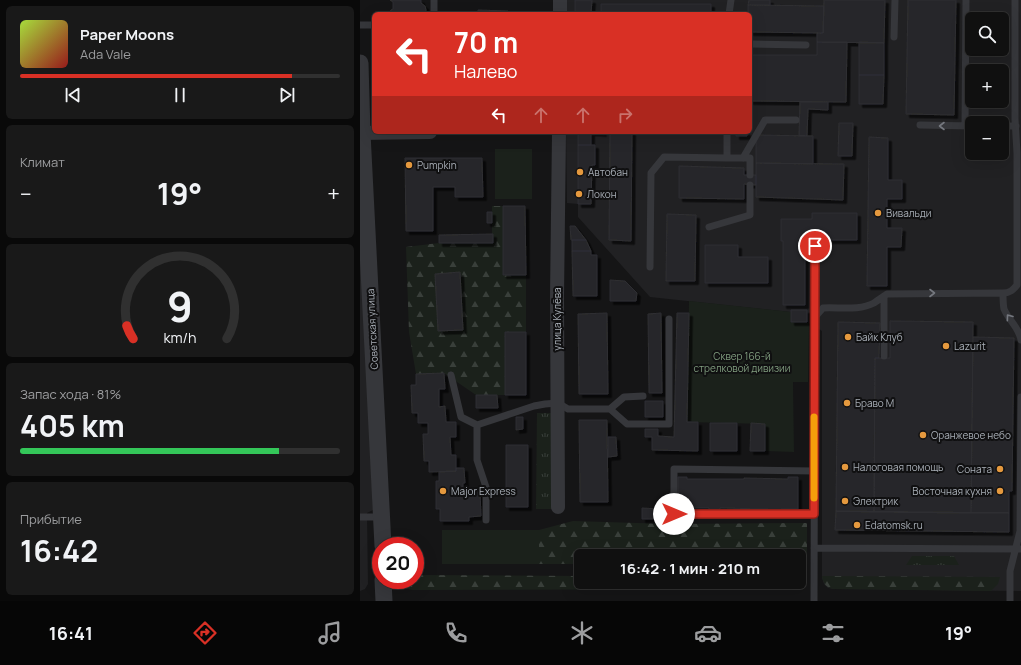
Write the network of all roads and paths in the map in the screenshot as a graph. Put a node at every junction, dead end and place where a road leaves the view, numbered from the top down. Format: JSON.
{"nodes":[{"id":1,"x":434,"y":0,"type":"edge"},
{"id":2,"x":560,"y":0,"type":"edge"},
{"id":3,"x":731,"y":0,"type":"edge"},
{"id":4,"x":895,"y":0,"type":"edge"},
{"id":5,"x":966,"y":0,"type":"edge"},
{"id":6,"x":1015,"y":0,"type":"edge"},
{"id":7,"x":434,"y":12,"type":"edge"},
{"id":8,"x":560,"y":12,"type":"edge"},
{"id":9,"x":729,"y":12,"type":"edge"},
{"id":10,"x":360,"y":25,"type":"edge"},
{"id":11,"x":372,"y":25,"type":"edge"},
{"id":12,"x":1018,"y":32,"type":"edge"},
{"id":13,"x":894,"y":37,"type":"dead end"},
{"id":14,"x":752,"y":44,"type":"edge"},
{"id":15,"x":806,"y":45,"type":"dead end"},
{"id":16,"x":360,"y":63,"type":"edge"},
{"id":17,"x":1018,"y":71,"type":"edge"},
{"id":18,"x":968,"y":116,"type":"edge"},
{"id":19,"x":796,"y":120,"type":"dead end"},
{"id":20,"x":920,"y":126,"type":"dead end"},
{"id":21,"x":965,"y":126,"type":"edge"},
{"id":22,"x":1009,"y":126,"type":"edge"},
{"id":23,"x":1016,"y":126,"type":"junction"},
{"id":24,"x":361,"y":133,"type":"edge"},
{"id":25,"x":372,"y":133,"type":"edge"},
{"id":26,"x":559,"y":134,"type":"edge"},
{"id":27,"x":728,"y":134,"type":"edge"},
{"id":28,"x":727,"y":158,"type":"junction"},
{"id":29,"x":742,"y":158,"type":"junction"},
{"id":30,"x":750,"y":175,"type":"dead end"},
{"id":31,"x":750,"y":185,"type":"dead end"},
{"id":32,"x":709,"y":227,"type":"dead end"},
{"id":33,"x":815,"y":246,"type":"dead end"},
{"id":34,"x":650,"y":267,"type":"dead end"},
{"id":35,"x":1003,"y":293,"type":"junction"},
{"id":36,"x":884,"y":296,"type":"junction"},
{"id":37,"x":669,"y":318,"type":"dead end"},
{"id":38,"x":814,"y":322,"type":"junction"},
{"id":39,"x":1021,"y":340,"type":"edge"},
{"id":40,"x":884,"y":356,"type":"dead end"},
{"id":41,"x":451,"y":375,"type":"dead end"},
{"id":42,"x":643,"y":396,"type":"dead end"},
{"id":43,"x":1021,"y":397,"type":"edge"},
{"id":44,"x":558,"y":403,"type":"junction"},
{"id":45,"x":610,"y":409,"type":"junction"},
{"id":46,"x":477,"y":425,"type":"junction"},
{"id":47,"x":1021,"y":450,"type":"edge"},
{"id":48,"x":814,"y":471,"type":"junction"},
{"id":49,"x":558,"y":507,"type":"dead end"},
{"id":50,"x":814,"y":514,"type":"junction"},
{"id":51,"x":360,"y":517,"type":"edge"},
{"id":52,"x":382,"y":517,"type":"junction"},
{"id":53,"x":486,"y":520,"type":"dead end"},
{"id":54,"x":382,"y":537,"type":"edge"},
{"id":55,"x":814,"y":548,"type":"junction"},
{"id":56,"x":1018,"y":549,"type":"edge"},
{"id":57,"x":383,"y":589,"type":"edge"},
{"id":58,"x":384,"y":601,"type":"edge"},
{"id":59,"x":814,"y":601,"type":"edge"},
{"id":60,"x":1010,"y":601,"type":"edge"}],
"edges":[{"from":1,"to":7,"type":"lane"},
{"from":2,"to":8,"type":"street"},
{"from":3,"to":9,"type":"lane"},
{"from":4,"to":13,"type":"lane"},
{"from":5,"to":18,"type":"lane"},
{"from":6,"to":12,"type":"lane"},
{"from":10,"to":11,"type":"lane"},
{"from":12,"to":17,"type":"lane"},
{"from":14,"to":15,"type":"lane"},
{"from":16,"to":24,"type":"street","name":"Советская улица"},
{"from":17,"to":23,"type":"lane"},
{"from":19,"to":29,"type":"lane"},
{"from":21,"to":20,"type":"lane","one_way":true},
{"from":22,"to":23,"type":"lane"},
{"from":23,"to":35,"type":"lane"},
{"from":24,"to":25,"type":"street"},
{"from":24,"to":52,"type":"street","name":"Советская улица"},
{"from":26,"to":44,"type":"street","name":"улица Кулёва"},
{"from":27,"to":28,"type":"lane"},
{"from":28,"to":29,"type":"lane"},
{"from":28,"to":34,"type":"lane"},
{"from":29,"to":30,"type":"lane"},
{"from":31,"to":32,"type":"lane"},
{"from":33,"to":38,"type":"lane"},
{"from":36,"to":35,"type":"lane","one_way":true},
{"from":39,"to":35,"type":"lane","one_way":true},
{"from":36,"to":38,"type":"lane"},
{"from":36,"to":40,"type":"lane"},
{"from":37,"to":45,"type":"lane"},
{"from":38,"to":48,"type":"lane"},
{"from":41,"to":46,"type":"lane"},
{"from":42,"to":45,"type":"lane"},
{"from":43,"to":47,"type":"lane"},
{"from":44,"to":45,"type":"lane"},
{"from":44,"to":46,"type":"lane"},
{"from":44,"to":49,"type":"street","name":"улица Кулёва"},
{"from":46,"to":53,"type":"lane"},
{"from":47,"to":56,"type":"lane"},
{"from":48,"to":50,"type":"lane"},
{"from":48,"to":50,"type":"lane"},
{"from":50,"to":55,"type":"lane"},
{"from":51,"to":52,"type":"lane"},
{"from":52,"to":54,"type":"street","name":"Советская улица"},
{"from":55,"to":56,"type":"lane"},
{"from":55,"to":59,"type":"lane"},
{"from":56,"to":60,"type":"lane"},
{"from":57,"to":58,"type":"street"}]}
